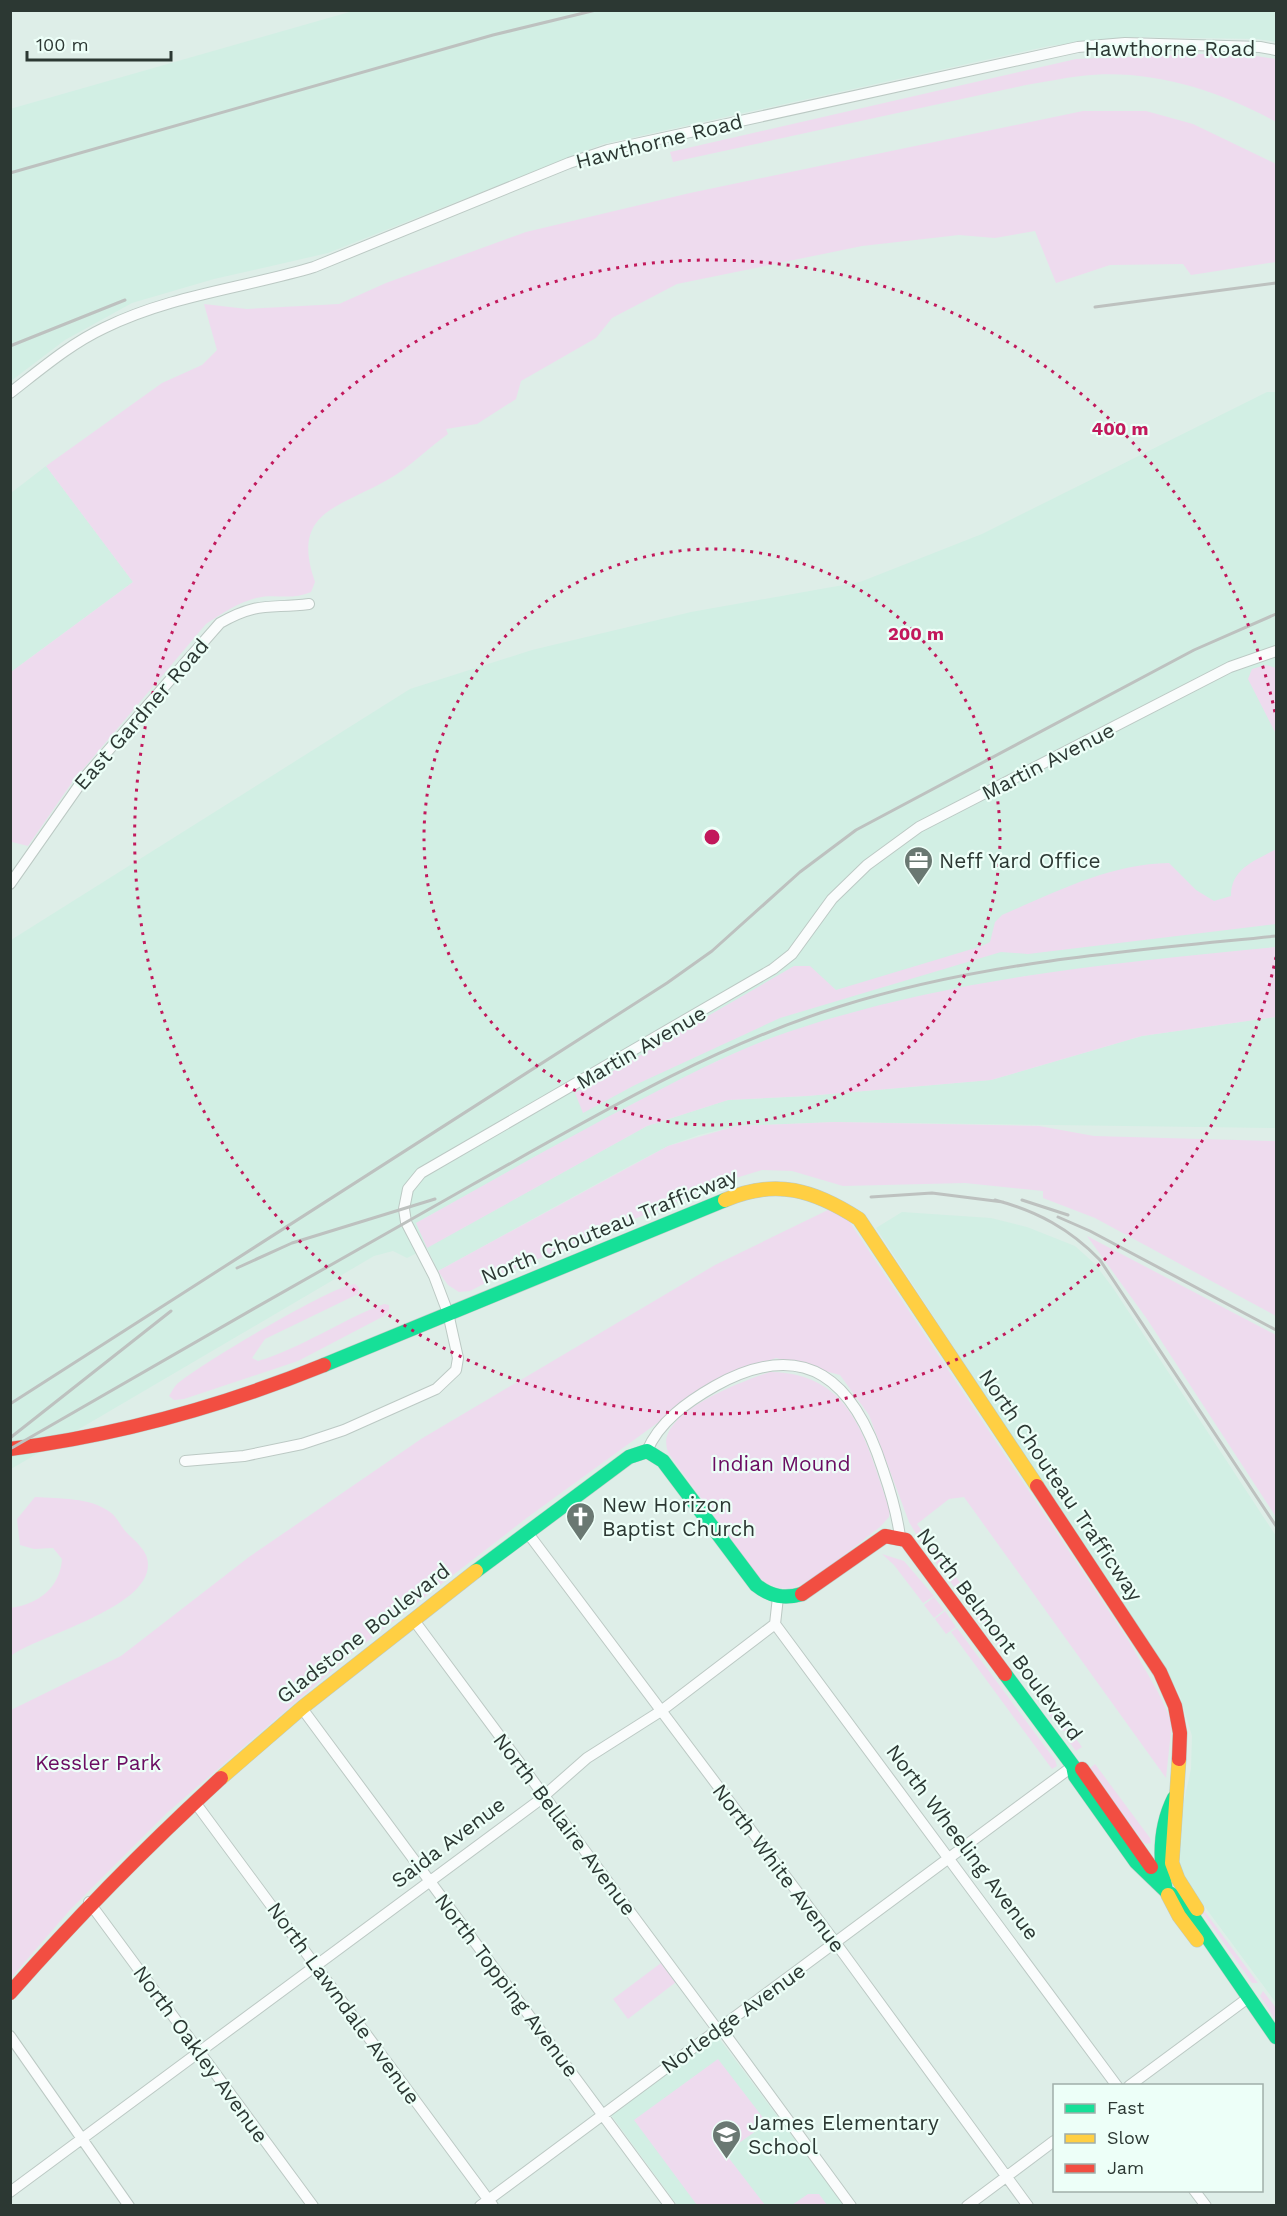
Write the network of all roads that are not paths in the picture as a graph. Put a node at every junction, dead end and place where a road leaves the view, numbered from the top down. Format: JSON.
{"nodes":[{"id":1,"x":1276,"y":50,"type":"edge"},
{"id":2,"x":10,"y":393,"type":"edge"},
{"id":3,"x":309,"y":604,"type":"dead end"},
{"id":4,"x":1276,"y":651,"type":"edge"},
{"id":5,"x":10,"y":884,"type":"edge"},
{"id":6,"x":448,"y":1313,"type":"junction"},
{"id":7,"x":10,"y":1449,"type":"edge"},
{"id":8,"x":647,"y":1451,"type":"junction"},
{"id":9,"x":185,"y":1461,"type":"dead end"},
{"id":10,"x":527,"y":1532,"type":"junction"},
{"id":11,"x":900,"y":1537,"type":"junction"},
{"id":12,"x":778,"y":1597,"type":"junction"},
{"id":13,"x":412,"y":1619,"type":"junction"},
{"id":14,"x":775,"y":1624,"type":"junction"},
{"id":15,"x":301,"y":1707,"type":"junction"},
{"id":16,"x":660,"y":1711,"type":"junction"},
{"id":17,"x":1073,"y":1766,"type":"junction"},
{"id":18,"x":1176,"y":1794,"type":"junction"},
{"id":19,"x":545,"y":1796,"type":"junction"},
{"id":20,"x":194,"y":1801,"type":"junction"},
{"id":21,"x":1163,"y":1831,"type":"junction"},
{"id":22,"x":1134,"y":1849,"type":"junction"},
{"id":23,"x":948,"y":1858,"type":"junction"},
{"id":24,"x":430,"y":1881,"type":"junction"},
{"id":25,"x":1167,"y":1894,"type":"junction"},
{"id":26,"x":89,"y":1902,"type":"junction"},
{"id":27,"x":835,"y":1942,"type":"junction"},
{"id":28,"x":316,"y":1966,"type":"junction"},
{"id":29,"x":10,"y":1993,"type":"edge"},
{"id":30,"x":1248,"y":1998,"type":"junction"},
{"id":31,"x":718,"y":2028,"type":"junction"},
{"id":32,"x":10,"y":2036,"type":"edge"},
{"id":33,"x":1276,"y":2037,"type":"edge"},
{"id":34,"x":200,"y":2052,"type":"junction"},
{"id":35,"x":1116,"y":2084,"type":"edge"},
{"id":36,"x":1130,"y":2084,"type":"edge"},
{"id":37,"x":602,"y":2114,"type":"junction"},
{"id":38,"x":81,"y":2140,"type":"junction"},
{"id":39,"x":1053,"y":2142,"type":"edge"},
{"id":40,"x":1006,"y":2176,"type":"junction"},
{"id":41,"x":10,"y":2192,"type":"edge"},
{"id":42,"x":1196,"y":2192,"type":"edge"},
{"id":43,"x":487,"y":2203,"type":"edge"},
{"id":44,"x":129,"y":2205,"type":"edge"},
{"id":45,"x":313,"y":2205,"type":"edge"},
{"id":46,"x":670,"y":2205,"type":"edge"},
{"id":47,"x":851,"y":2205,"type":"edge"},
{"id":48,"x":967,"y":2205,"type":"edge"},
{"id":49,"x":1028,"y":2205,"type":"edge"},
{"id":50,"x":1206,"y":2205,"type":"edge"}],
"edges":[{"from":1,"to":2,"type":"street","name":"Hawthorne Road"},
{"from":3,"to":5,"type":"street","name":"East Gardner Road"},
{"from":4,"to":6,"type":"street","name":"Martin Avenue"},
{"from":6,"to":7,"type":"main road","name":"North Chouteau Trafficway"},
{"from":6,"to":9,"type":"street","name":"Martin Avenue"},
{"from":6,"to":18,"type":"main road","name":"North Chouteau Trafficway"},
{"from":8,"to":10,"type":"main road","name":"Gladstone Boulevard"},
{"from":8,"to":11,"type":"street","name":"North Belmont Boulevard"},
{"from":8,"to":12,"type":"main road"},
{"from":10,"to":13,"type":"main road","name":"Gladstone Boulevard"},
{"from":10,"to":16,"type":"street","name":"North White Avenue"},
{"from":11,"to":12,"type":"main road"},
{"from":11,"to":17,"type":"main road","name":"North Belmont Boulevard"},
{"from":12,"to":14,"type":"street"},
{"from":13,"to":15,"type":"main road","name":"Gladstone Boulevard"},
{"from":13,"to":19,"type":"street","name":"North Bellaire Avenue"},
{"from":14,"to":16,"type":"street","name":"Saida Avenue"},
{"from":14,"to":23,"type":"street","name":"North Wheeling Avenue"},
{"from":15,"to":20,"type":"main road","name":"Gladstone Boulevard"},
{"from":15,"to":24,"type":"street","name":"North Topping Avenue"},
{"from":16,"to":19,"type":"street","name":"Saida Avenue"},
{"from":16,"to":27,"type":"street","name":"North White Avenue"},
{"from":17,"to":22,"type":"main road","name":"North Belmont Boulevard"},
{"from":17,"to":23,"type":"street","name":"Norledge Avenue"},
{"from":18,"to":21,"type":"main road","name":"North Chouteau Trafficway"},
{"from":18,"to":30,"type":"main road","name":"North Chouteau Trafficway"},
{"from":19,"to":24,"type":"street","name":"Saida Avenue"},
{"from":19,"to":31,"type":"street","name":"North Bellaire Avenue"},
{"from":20,"to":26,"type":"main road","name":"Gladstone Boulevard"},
{"from":20,"to":28,"type":"street","name":"North Lawndale Avenue"},
{"from":21,"to":22,"type":"main road"},
{"from":21,"to":25,"type":"main road","name":"North Chouteau Trafficway"},
{"from":22,"to":25,"type":"main road","name":"North Belmont Boulevard"},
{"from":23,"to":27,"type":"street","name":"Norledge Avenue"},
{"from":23,"to":35,"type":"street","name":"North Wheeling Avenue"},
{"from":24,"to":28,"type":"street","name":"Saida Avenue"},
{"from":24,"to":37,"type":"street","name":"North Topping Avenue"},
{"from":25,"to":30,"type":"main road","name":"North Belmont Boulevard"},
{"from":26,"to":29,"type":"main road","name":"Gladstone Boulevard"},
{"from":26,"to":34,"type":"street","name":"North Oakley Avenue"},
{"from":27,"to":31,"type":"street","name":"Norledge Avenue"},
{"from":27,"to":40,"type":"street","name":"North White Avenue"},
{"from":28,"to":34,"type":"street","name":"Saida Avenue"},
{"from":28,"to":43,"type":"street","name":"North Lawndale Avenue"},
{"from":30,"to":33,"type":"main road","name":"North Belmont Boulevard"},
{"from":30,"to":36,"type":"street"},
{"from":31,"to":37,"type":"street","name":"Norledge Avenue"},
{"from":31,"to":47,"type":"street","name":"North Bellaire Avenue"},
{"from":32,"to":38,"type":"street"},
{"from":34,"to":38,"type":"street","name":"Saida Avenue"},
{"from":34,"to":45,"type":"street","name":"North Oakley Avenue"},
{"from":37,"to":43,"type":"street","name":"Norledge Avenue"},
{"from":37,"to":46,"type":"street","name":"North Topping Avenue"},
{"from":38,"to":41,"type":"street","name":"Saida Avenue"},
{"from":38,"to":44,"type":"street"},
{"from":39,"to":40,"type":"street"},
{"from":40,"to":48,"type":"street"},
{"from":40,"to":49,"type":"street","name":"North White Avenue"},
{"from":42,"to":50,"type":"street"}]}
